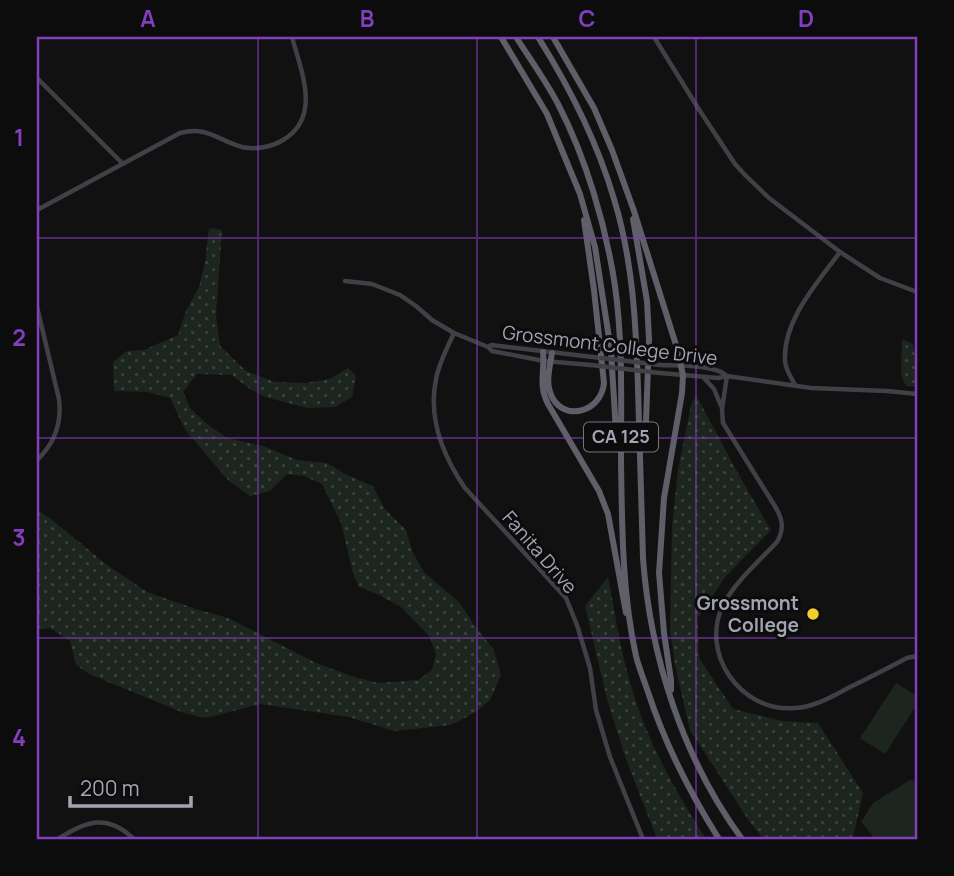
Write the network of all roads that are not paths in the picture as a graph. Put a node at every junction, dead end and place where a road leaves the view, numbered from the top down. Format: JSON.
{"nodes":[{"id":1,"x":292,"y":37,"type":"edge"},
{"id":2,"x":501,"y":37,"type":"edge"},
{"id":3,"x":516,"y":37,"type":"edge"},
{"id":4,"x":538,"y":37,"type":"edge"},
{"id":5,"x":553,"y":37,"type":"edge"},
{"id":6,"x":654,"y":37,"type":"edge"},
{"id":7,"x":37,"y":78,"type":"edge"},
{"id":8,"x":123,"y":164,"type":"junction"},
{"id":9,"x":626,"y":188,"type":"junction"},
{"id":10,"x":580,"y":194,"type":"junction"},
{"id":11,"x":37,"y":210,"type":"edge"},
{"id":12,"x":840,"y":252,"type":"junction"},
{"id":13,"x":345,"y":281,"type":"dead end"},
{"id":14,"x":917,"y":292,"type":"edge"},
{"id":15,"x":37,"y":307,"type":"edge"},
{"id":16,"x":454,"y":333,"type":"junction"},
{"id":17,"x":488,"y":347,"type":"junction"},
{"id":18,"x":543,"y":352,"type":"junction"},
{"id":19,"x":552,"y":353,"type":"junction"},
{"id":20,"x":547,"y":361,"type":"junction"},
{"id":21,"x":680,"y":366,"type":"junction"},
{"id":22,"x":683,"y":375,"type":"junction"},
{"id":23,"x":727,"y":376,"type":"junction"},
{"id":24,"x":704,"y":377,"type":"junction"},
{"id":25,"x":795,"y":385,"type":"junction"},
{"id":26,"x":917,"y":394,"type":"edge"},
{"id":27,"x":722,"y":409,"type":"junction"},
{"id":28,"x":640,"y":435,"type":"junction"},
{"id":29,"x":37,"y":460,"type":"edge"},
{"id":30,"x":621,"y":481,"type":"junction"},
{"id":31,"x":633,"y":642,"type":"junction"},
{"id":32,"x":917,"y":656,"type":"edge"},
{"id":33,"x":671,"y":699,"type":"junction"},
{"id":34,"x":58,"y":839,"type":"edge"},
{"id":35,"x":134,"y":839,"type":"edge"},
{"id":36,"x":643,"y":839,"type":"edge"},
{"id":37,"x":719,"y":839,"type":"edge"},
{"id":38,"x":742,"y":839,"type":"edge"}],
"edges":[{"from":1,"to":8,"type":"street"},
{"from":2,"to":10,"type":"highway"},
{"from":3,"to":30,"type":"highway","number":"CA 125"},
{"from":4,"to":28,"type":"highway","number":"CA 125"},
{"from":5,"to":9,"type":"highway"},
{"from":6,"to":12,"type":"street"},
{"from":7,"to":8,"type":"street"},
{"from":8,"to":11,"type":"street"},
{"from":9,"to":21,"type":"highway"},
{"from":9,"to":28,"type":"highway"},
{"from":10,"to":20,"type":"highway"},
{"from":10,"to":30,"type":"highway"},
{"from":12,"to":14,"type":"street"},
{"from":12,"to":25,"type":"street"},
{"from":13,"to":16,"type":"street","name":"Grossmont College Drive"},
{"from":15,"to":29,"type":"street"},
{"from":16,"to":17,"type":"street","name":"Grossmont College Drive"},
{"from":16,"to":36,"type":"street","name":"Fanita Drive"},
{"from":17,"to":18,"type":"street","name":"Grossmont College Drive"},
{"from":17,"to":20,"type":"street","name":"Grossmont College Drive"},
{"from":18,"to":19,"type":"street","name":"Grossmont College Drive"},
{"from":18,"to":20,"type":"highway"},
{"from":19,"to":20,"type":"highway"},
{"from":19,"to":21,"type":"street","name":"Grossmont College Drive","bridge":true},
{"from":20,"to":22,"type":"street","name":"Grossmont College Drive","bridge":true},
{"from":20,"to":31,"type":"highway"},
{"from":21,"to":22,"type":"highway"},
{"from":21,"to":23,"type":"street","name":"Grossmont College Drive"},
{"from":22,"to":24,"type":"street","name":"Grossmont College Drive"},
{"from":22,"to":33,"type":"highway"},
{"from":23,"to":24,"type":"street","name":"Grossmont College Drive"},
{"from":23,"to":25,"type":"street","name":"Grossmont College Drive"},
{"from":23,"to":27,"type":"street","name":"Grossmont College Drive"},
{"from":24,"to":27,"type":"street"},
{"from":25,"to":26,"type":"street","name":"Grossmont College Drive"},
{"from":27,"to":32,"type":"street","name":"Grossmont College Drive"},
{"from":28,"to":33,"type":"highway","number":"CA 125"},
{"from":30,"to":31,"type":"highway","number":"CA 125"},
{"from":31,"to":37,"type":"highway","number":"CA 125"},
{"from":33,"to":38,"type":"highway","number":"CA 125"},
{"from":34,"to":35,"type":"street"}]}
